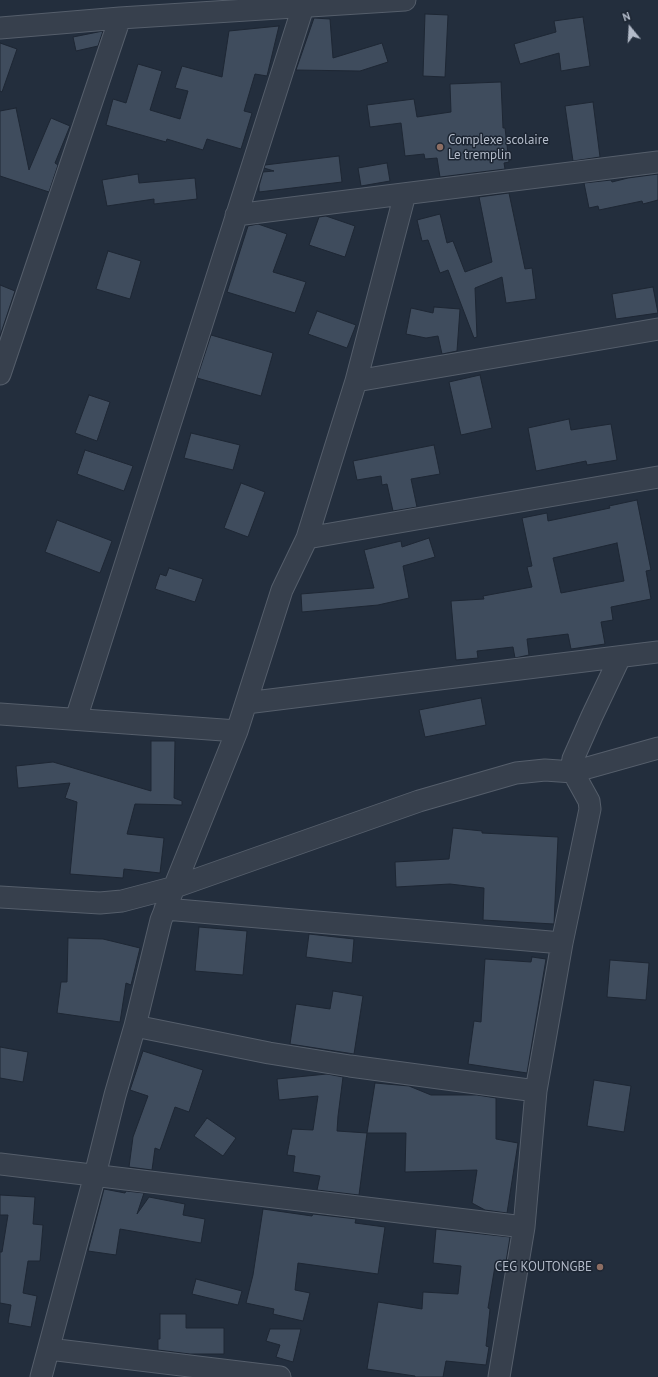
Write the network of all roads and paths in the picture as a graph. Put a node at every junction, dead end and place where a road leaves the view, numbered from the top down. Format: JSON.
{"nodes":[{"id":1,"x":405,"y":0,"type":"edge"},
{"id":2,"x":303,"y":7,"type":"junction"},
{"id":3,"x":120,"y":18,"type":"junction"},
{"id":4,"x":0,"y":28,"type":"edge"},
{"id":5,"x":658,"y":162,"type":"edge"},
{"id":6,"x":405,"y":194,"type":"junction"},
{"id":7,"x":236,"y":215,"type":"junction"},
{"id":8,"x":658,"y":329,"type":"edge"},
{"id":9,"x":0,"y":374,"type":"edge"},
{"id":10,"x":356,"y":381,"type":"junction"},
{"id":11,"x":658,"y":477,"type":"edge"},
{"id":12,"x":307,"y":538,"type":"junction"},
{"id":13,"x":658,"y":652,"type":"edge"},
{"id":14,"x":620,"y":657,"type":"junction"},
{"id":15,"x":246,"y":703,"type":"junction"},
{"id":16,"x":0,"y":714,"type":"edge"},
{"id":17,"x":76,"y":719,"type":"junction"},
{"id":18,"x":237,"y":731,"type":"junction"},
{"id":19,"x":658,"y":748,"type":"edge"},
{"id":20,"x":573,"y":772,"type":"junction"},
{"id":21,"x":175,"y":887,"type":"junction"},
{"id":22,"x":0,"y":897,"type":"edge"},
{"id":23,"x":165,"y":909,"type":"junction"},
{"id":24,"x":562,"y":944,"type":"junction"},
{"id":25,"x":135,"y":1026,"type":"junction"},
{"id":26,"x":536,"y":1091,"type":"junction"},
{"id":27,"x":0,"y":1164,"type":"edge"},
{"id":28,"x":95,"y":1175,"type":"junction"},
{"id":29,"x":524,"y":1227,"type":"junction"},
{"id":30,"x":49,"y":1349,"type":"junction"},
{"id":31,"x":41,"y":1377,"type":"edge"},
{"id":32,"x":280,"y":1377,"type":"edge"},
{"id":33,"x":499,"y":1377,"type":"edge"}],
"edges":[{"from":1,"to":2,"type":"street"},
{"from":2,"to":3,"type":"street"},
{"from":2,"to":7,"type":"street"},
{"from":3,"to":4,"type":"street"},
{"from":3,"to":9,"type":"street"},
{"from":5,"to":6,"type":"street"},
{"from":6,"to":7,"type":"street"},
{"from":6,"to":10,"type":"street"},
{"from":7,"to":17,"type":"street"},
{"from":8,"to":10,"type":"street"},
{"from":10,"to":12,"type":"street"},
{"from":11,"to":12,"type":"street"},
{"from":12,"to":15,"type":"street"},
{"from":13,"to":14,"type":"street"},
{"from":14,"to":15,"type":"street"},
{"from":14,"to":20,"type":"street"},
{"from":15,"to":18,"type":"street"},
{"from":16,"to":17,"type":"street"},
{"from":17,"to":18,"type":"street"},
{"from":18,"to":21,"type":"street"},
{"from":19,"to":20,"type":"street"},
{"from":20,"to":21,"type":"street"},
{"from":20,"to":24,"type":"street"},
{"from":21,"to":22,"type":"street"},
{"from":21,"to":23,"type":"street"},
{"from":23,"to":24,"type":"street"},
{"from":23,"to":25,"type":"street"},
{"from":24,"to":26,"type":"street"},
{"from":25,"to":26,"type":"street"},
{"from":25,"to":28,"type":"street"},
{"from":26,"to":29,"type":"street"},
{"from":27,"to":28,"type":"street"},
{"from":28,"to":29,"type":"street"},
{"from":28,"to":30,"type":"street"},
{"from":29,"to":33,"type":"street"},
{"from":30,"to":31,"type":"street"},
{"from":30,"to":32,"type":"street"}]}
